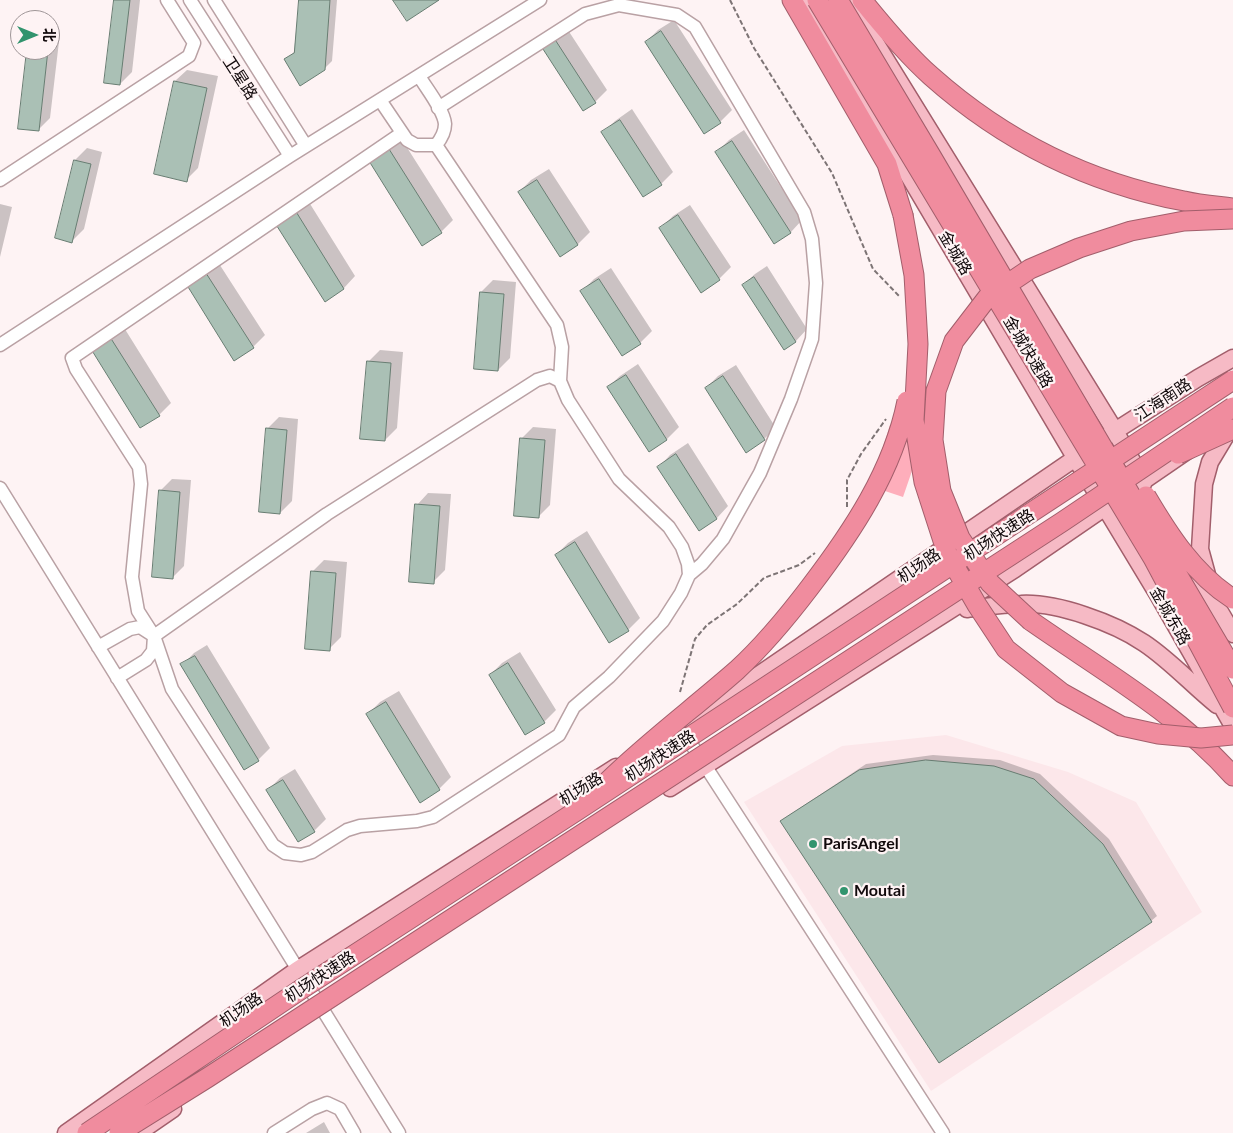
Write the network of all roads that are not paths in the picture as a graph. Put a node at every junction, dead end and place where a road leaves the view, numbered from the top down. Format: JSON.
{"nodes":[{"id":1,"x":167,"y":0,"type":"edge"},
{"id":2,"x":190,"y":0,"type":"edge"},
{"id":3,"x":214,"y":0,"type":"edge"},
{"id":4,"x":540,"y":0,"type":"edge"},
{"id":5,"x":792,"y":0,"type":"edge"},
{"id":6,"x":805,"y":0,"type":"edge"},
{"id":7,"x":817,"y":0,"type":"edge"},
{"id":8,"x":838,"y":0,"type":"edge"},
{"id":9,"x":848,"y":0,"type":"edge"},
{"id":10,"x":862,"y":0,"type":"edge"},
{"id":11,"x":419,"y":76,"type":"junction"},
{"id":12,"x":380,"y":100,"type":"junction"},
{"id":13,"x":438,"y":108,"type":"junction"},
{"id":14,"x":402,"y":133,"type":"junction"},
{"id":15,"x":436,"y":145,"type":"junction"},
{"id":16,"x":306,"y":146,"type":"junction"},
{"id":17,"x":930,"y":154,"type":"junction"},
{"id":18,"x":290,"y":156,"type":"junction"},
{"id":19,"x":0,"y":180,"type":"edge"},
{"id":20,"x":1233,"y":208,"type":"edge"},
{"id":21,"x":1233,"y":219,"type":"edge"},
{"id":22,"x":918,"y":344,"type":"junction"},
{"id":23,"x":0,"y":345,"type":"edge"},
{"id":24,"x":1233,"y":358,"type":"edge"},
{"id":25,"x":1233,"y":380,"type":"edge"},
{"id":26,"x":560,"y":381,"type":"junction"},
{"id":27,"x":1233,"y":406,"type":"edge"},
{"id":28,"x":1233,"y":422,"type":"edge"},
{"id":29,"x":1233,"y":429,"type":"edge"},
{"id":30,"x":1115,"y":431,"type":"junction"},
{"id":31,"x":1095,"y":445,"type":"joint"},
{"id":32,"x":1076,"y":458,"type":"junction"},
{"id":33,"x":1143,"y":481,"type":"junction"},
{"id":34,"x":0,"y":488,"type":"edge"},
{"id":35,"x":1105,"y":507,"type":"junction"},
{"id":36,"x":1062,"y":522,"type":"junction"},
{"id":37,"x":689,"y":575,"type":"junction"},
{"id":38,"x":1233,"y":599,"type":"edge"},
{"id":39,"x":1214,"y":601,"type":"junction"},
{"id":40,"x":941,"y":616,"type":"junction"},
{"id":41,"x":1233,"y":634,"type":"edge"},
{"id":42,"x":154,"y":636,"type":"junction"},
{"id":43,"x":98,"y":647,"type":"junction"},
{"id":44,"x":1233,"y":669,"type":"edge"},
{"id":45,"x":117,"y":678,"type":"junction"},
{"id":46,"x":1229,"y":709,"type":"edge"},
{"id":47,"x":1233,"y":726,"type":"edge"},
{"id":48,"x":680,"y":727,"type":"junction"},
{"id":49,"x":1233,"y":735,"type":"edge"},
{"id":50,"x":704,"y":766,"type":"junction"},
{"id":51,"x":1233,"y":776,"type":"edge"},
{"id":52,"x":578,"y":810,"type":"junction"},
{"id":53,"x":297,"y":970,"type":"junction"},
{"id":54,"x":322,"y":1011,"type":"junction"},
{"id":55,"x":66,"y":1133,"type":"edge"},
{"id":56,"x":87,"y":1133,"type":"edge"},
{"id":57,"x":119,"y":1133,"type":"edge"},
{"id":58,"x":138,"y":1133,"type":"edge"},
{"id":59,"x":274,"y":1133,"type":"edge"},
{"id":60,"x":354,"y":1133,"type":"edge"},
{"id":61,"x":399,"y":1133,"type":"edge"},
{"id":62,"x":943,"y":1133,"type":"edge"}],
"edges":[{"from":1,"to":19,"type":"street"},
{"from":2,"to":18,"type":"street","name":"卫星路"},
{"from":3,"to":16,"type":"street","name":"卫星路"},
{"from":4,"to":11,"type":"street"},
{"from":5,"to":22,"type":"highway","bridge":true},
{"from":6,"to":32,"type":"main road","name":"金城路"},
{"from":7,"to":46,"type":"highway","name":"金城快速路","bridge":true},
{"from":8,"to":17,"type":"highway","name":"金城快速路","bridge":true},
{"from":9,"to":30,"type":"main road"},
{"from":10,"to":20,"type":"highway"},
{"from":11,"to":12,"type":"street"},
{"from":11,"to":13,"type":"street"},
{"from":12,"to":14,"type":"street"},
{"from":12,"to":16,"type":"street"},
{"from":13,"to":15,"type":"street"},
{"from":13,"to":37,"type":"street"},
{"from":14,"to":15,"type":"street"},
{"from":14,"to":42,"type":"street"},
{"from":15,"to":26,"type":"street"},
{"from":16,"to":18,"type":"street"},
{"from":17,"to":38,"type":"highway","bridge":true},
{"from":17,"to":44,"type":"highway","name":"金城快速路","bridge":true},
{"from":18,"to":23,"type":"street"},
{"from":21,"to":51,"type":"highway","bridge":true},
{"from":22,"to":49,"type":"highway","bridge":true},
{"from":22,"to":52,"type":"highway","bridge":true},
{"from":24,"to":30,"type":"main road","name":"江海南路"},
{"from":25,"to":52,"type":"highway","name":"机场快速路","bridge":true},
{"from":26,"to":37,"type":"street"},
{"from":26,"to":42,"type":"street"},
{"from":27,"to":36,"type":"highway","name":"机场快速路","bridge":true},
{"from":28,"to":33,"type":"main road"},
{"from":28,"to":39,"type":"main road"},
{"from":29,"to":36,"type":"highway","bridge":true},
{"from":30,"to":31,"type":"main road","name":"江海南路"},
{"from":30,"to":33,"type":"main road"},
{"from":31,"to":32,"type":"main road","name":"机场路"},
{"from":32,"to":35,"type":"main road","name":"金城路"},
{"from":32,"to":48,"type":"main road","name":"机场路"},
{"from":33,"to":35,"type":"main road"},
{"from":33,"to":39,"type":"main road"},
{"from":34,"to":43,"type":"street"},
{"from":35,"to":40,"type":"main road"},
{"from":35,"to":46,"type":"main road","name":"金城东路"},
{"from":36,"to":57,"type":"highway","name":"机场快速路","bridge":true},
{"from":37,"to":42,"type":"street"},
{"from":39,"to":41,"type":"main road"},
{"from":40,"to":46,"type":"main road"},
{"from":40,"to":50,"type":"main road"},
{"from":42,"to":43,"type":"street"},
{"from":42,"to":45,"type":"street"},
{"from":43,"to":45,"type":"street"},
{"from":45,"to":53,"type":"street"},
{"from":46,"to":47,"type":"main road","name":"金城东路"},
{"from":48,"to":50,"type":"street"},
{"from":48,"to":53,"type":"main road","name":"机场路"},
{"from":50,"to":54,"type":"main road"},
{"from":50,"to":62,"type":"street"},
{"from":52,"to":56,"type":"highway","name":"机场快速路","bridge":true},
{"from":53,"to":54,"type":"street"},
{"from":53,"to":55,"type":"main road","name":"机场路"},
{"from":54,"to":58,"type":"main road"},
{"from":54,"to":61,"type":"street"},
{"from":59,"to":60,"type":"street"}]}
